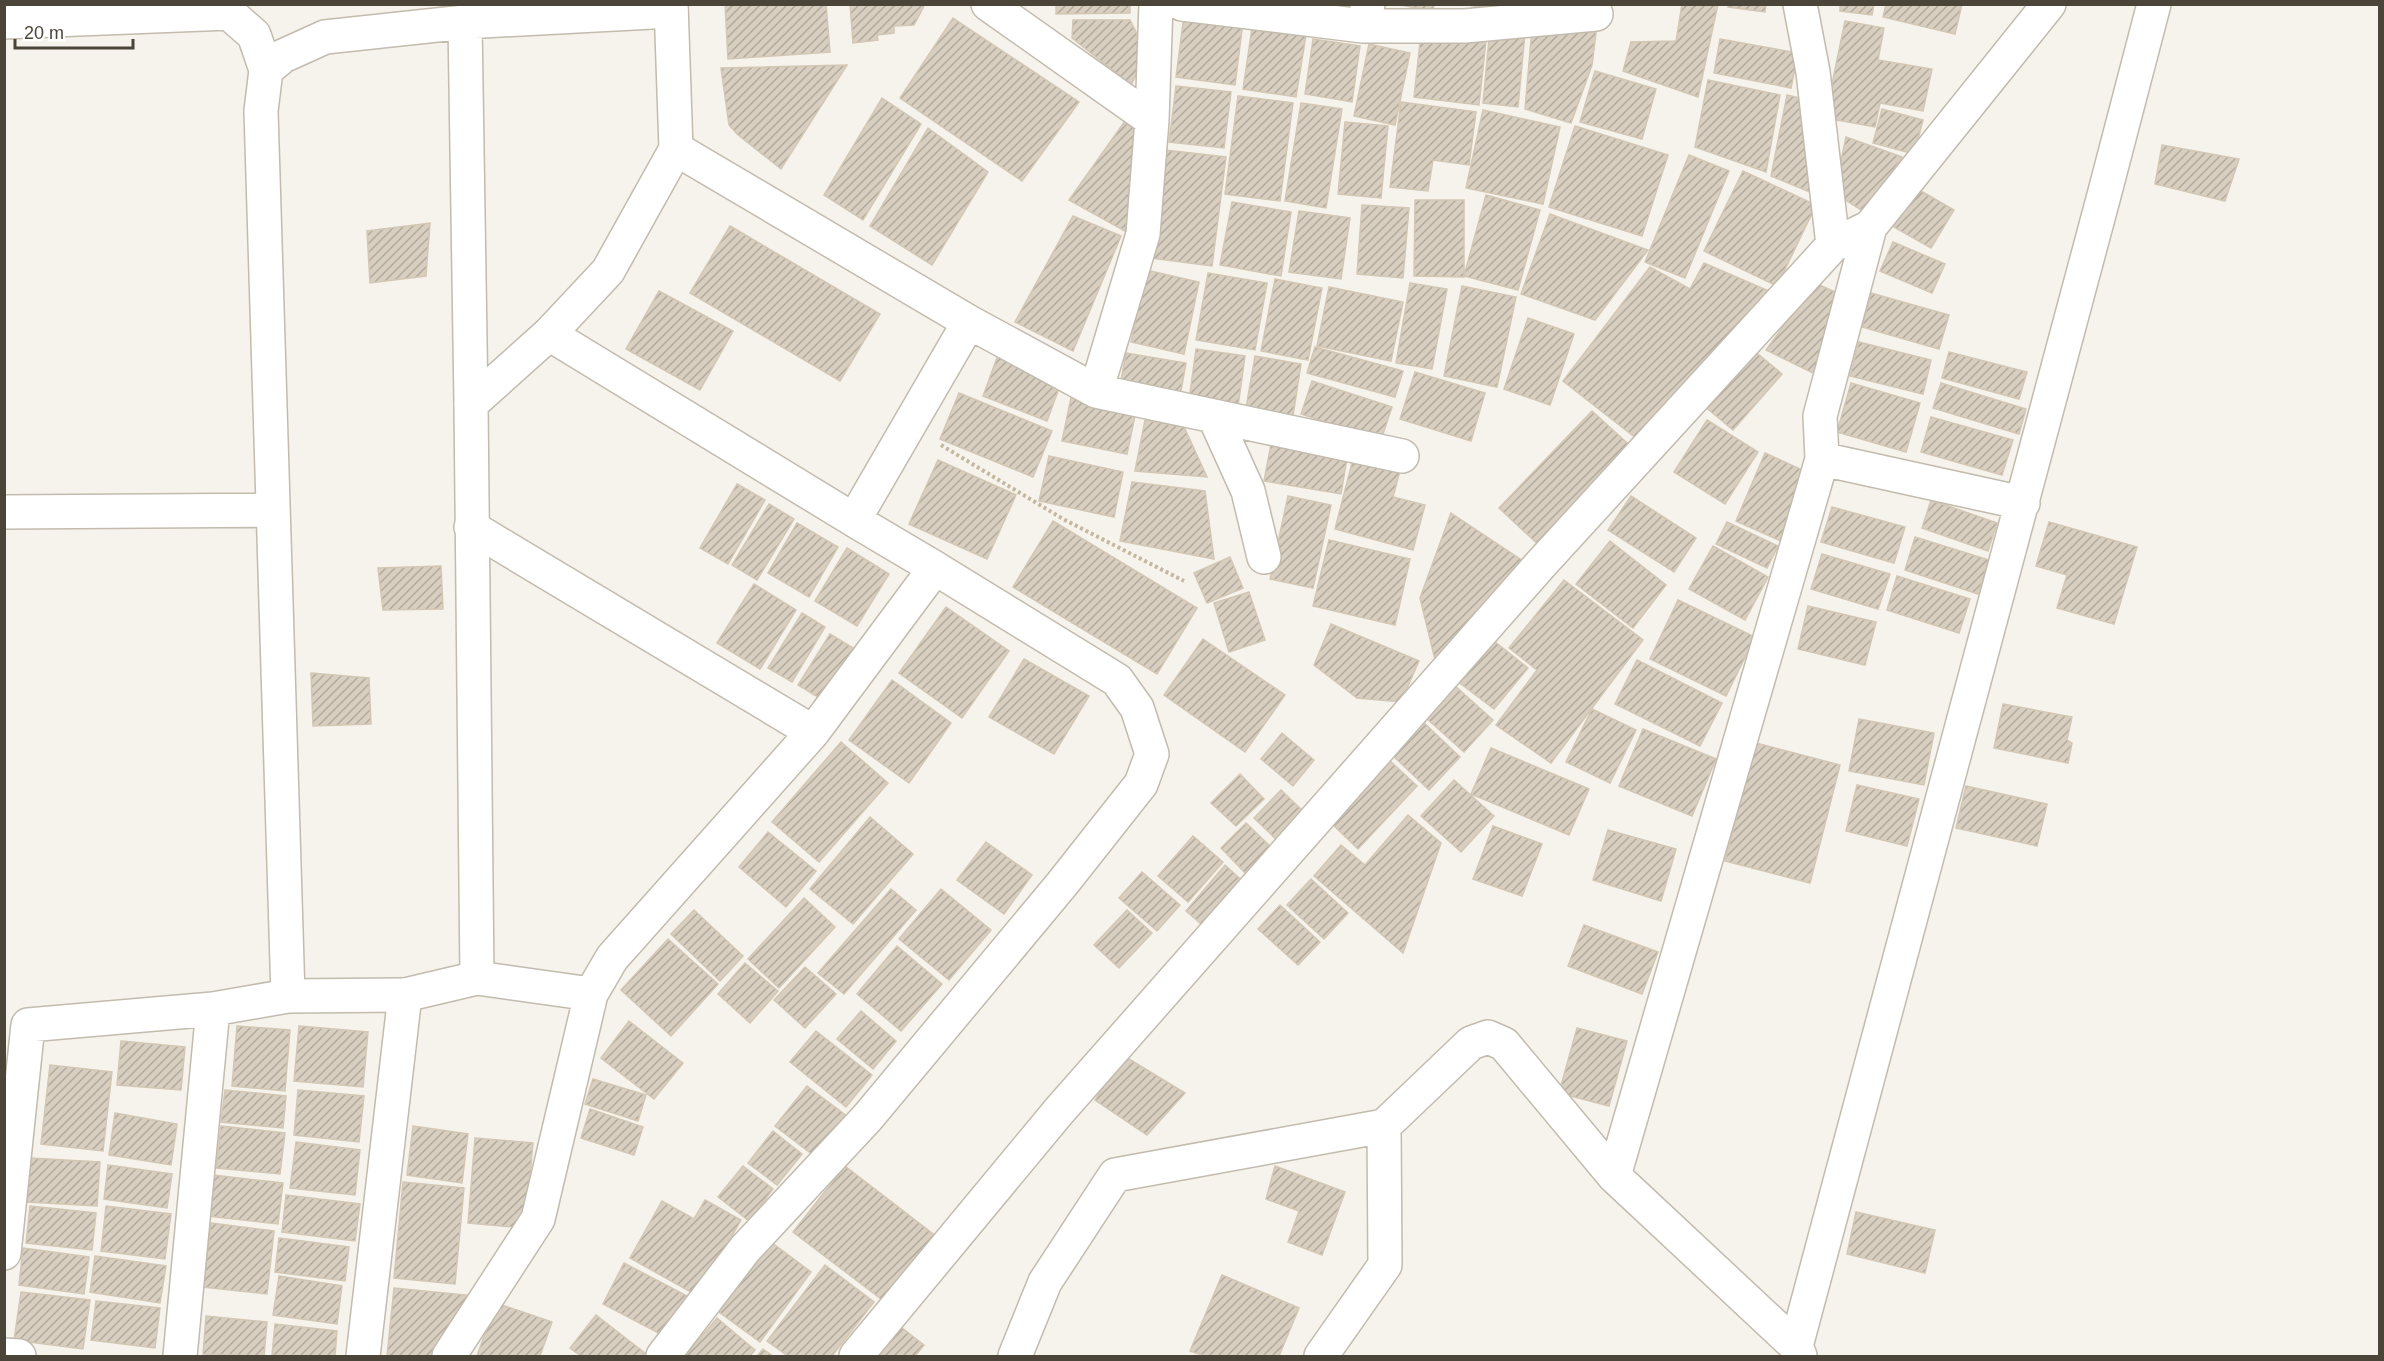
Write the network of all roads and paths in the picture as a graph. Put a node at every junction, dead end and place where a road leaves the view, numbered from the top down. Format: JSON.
{"nodes":[{"id":1,"x":988,"y":4,"type":"edge"},
{"id":2,"x":1156,"y":4,"type":"edge"},
{"id":3,"x":1182,"y":4,"type":"edge"},
{"id":4,"x":1800,"y":4,"type":"edge"},
{"id":5,"x":2049,"y":4,"type":"edge"},
{"id":6,"x":2154,"y":4,"type":"edge"},
{"id":7,"x":671,"y":8,"type":"edge"},
{"id":8,"x":1596,"y":14,"type":"dead end"},
{"id":9,"x":1366,"y":15,"type":"edge"},
{"id":10,"x":4,"y":22,"type":"edge"},
{"id":11,"x":465,"y":22,"type":"junction"},
{"id":12,"x":266,"y":70,"type":"junction"},
{"id":13,"x":1152,"y":120,"type":"junction"},
{"id":14,"x":676,"y":149,"type":"junction"},
{"id":15,"x":1870,"y":227,"type":"junction"},
{"id":16,"x":1833,"y":245,"type":"junction"},
{"id":17,"x":969,"y":322,"type":"junction"},
{"id":18,"x":549,"y":334,"type":"junction"},
{"id":19,"x":1096,"y":391,"type":"junction"},
{"id":20,"x":471,"y":404,"type":"junction"},
{"id":21,"x":1214,"y":416,"type":"junction"},
{"id":22,"x":909,"y":426,"type":"junction"},
{"id":23,"x":1402,"y":456,"type":"dead end"},
{"id":24,"x":1822,"y":459,"type":"junction"},
{"id":25,"x":2023,"y":503,"type":"junction"},
{"id":26,"x":273,"y":510,"type":"junction"},
{"id":27,"x":4,"y":512,"type":"edge"},
{"id":28,"x":854,"y":520,"type":"junction"},
{"id":29,"x":471,"y":527,"type":"junction"},
{"id":30,"x":1264,"y":557,"type":"dead end"},
{"id":31,"x":934,"y":568,"type":"junction"},
{"id":32,"x":1184,"y":581,"type":"dead end"},
{"id":33,"x":813,"y":732,"type":"junction"},
{"id":34,"x":477,"y":978,"type":"junction"},
{"id":35,"x":591,"y":994,"type":"junction"},
{"id":36,"x":405,"y":995,"type":"junction"},
{"id":37,"x":288,"y":996,"type":"junction"},
{"id":38,"x":213,"y":1009,"type":"junction"},
{"id":39,"x":16,"y":1025,"type":"edge"},
{"id":40,"x":1384,"y":1126,"type":"junction"},
{"id":41,"x":1614,"y":1176,"type":"junction"},
{"id":42,"x":4,"y":1253,"type":"edge"},
{"id":43,"x":1798,"y":1351,"type":"edge"},
{"id":44,"x":4,"y":1355,"type":"edge"},
{"id":45,"x":19,"y":1356,"type":"edge"},
{"id":46,"x":180,"y":1356,"type":"edge"},
{"id":47,"x":363,"y":1356,"type":"edge"},
{"id":48,"x":449,"y":1356,"type":"edge"},
{"id":49,"x":663,"y":1356,"type":"edge"},
{"id":50,"x":856,"y":1356,"type":"edge"},
{"id":51,"x":1015,"y":1356,"type":"edge"},
{"id":52,"x":1321,"y":1356,"type":"edge"}],
"edges":[{"from":1,"to":13,"type":"street"},
{"from":2,"to":13,"type":"street"},
{"from":3,"to":9,"type":"street"},
{"from":4,"to":16,"type":"street"},
{"from":5,"to":15,"type":"street"},
{"from":6,"to":25,"type":"street"},
{"from":7,"to":11,"type":"street"},
{"from":7,"to":14,"type":"street"},
{"from":8,"to":9,"type":"street"},
{"from":10,"to":12,"type":"street"},
{"from":11,"to":12,"type":"street"},
{"from":11,"to":20,"type":"street"},
{"from":12,"to":26,"type":"street"},
{"from":13,"to":19,"type":"street"},
{"from":14,"to":17,"type":"street"},
{"from":14,"to":18,"type":"street"},
{"from":15,"to":16,"type":"street"},
{"from":15,"to":24,"type":"street"},
{"from":16,"to":50,"type":"street"},
{"from":17,"to":19,"type":"street"},
{"from":17,"to":22,"type":"street"},
{"from":18,"to":20,"type":"street"},
{"from":18,"to":28,"type":"street"},
{"from":19,"to":21,"type":"street"},
{"from":20,"to":29,"type":"street"},
{"from":21,"to":23,"type":"street"},
{"from":21,"to":30,"type":"street"},
{"from":22,"to":28,"type":"street"},
{"from":22,"to":32,"type":"path"},
{"from":24,"to":25,"type":"street"},
{"from":24,"to":41,"type":"street"},
{"from":25,"to":43,"type":"street"},
{"from":26,"to":27,"type":"street"},
{"from":26,"to":37,"type":"street"},
{"from":28,"to":31,"type":"street"},
{"from":29,"to":33,"type":"street"},
{"from":29,"to":34,"type":"street"},
{"from":31,"to":33,"type":"street"},
{"from":31,"to":49,"type":"street"},
{"from":33,"to":35,"type":"street"},
{"from":34,"to":35,"type":"street"},
{"from":34,"to":36,"type":"street"},
{"from":35,"to":48,"type":"street"},
{"from":36,"to":37,"type":"street"},
{"from":36,"to":47,"type":"street"},
{"from":37,"to":38,"type":"street"},
{"from":38,"to":39,"type":"street"},
{"from":38,"to":46,"type":"street"},
{"from":39,"to":42,"type":"street"},
{"from":40,"to":41,"type":"street"},
{"from":40,"to":51,"type":"street"},
{"from":40,"to":52,"type":"street"},
{"from":41,"to":43,"type":"street"},
{"from":44,"to":45,"type":"street"}]}
